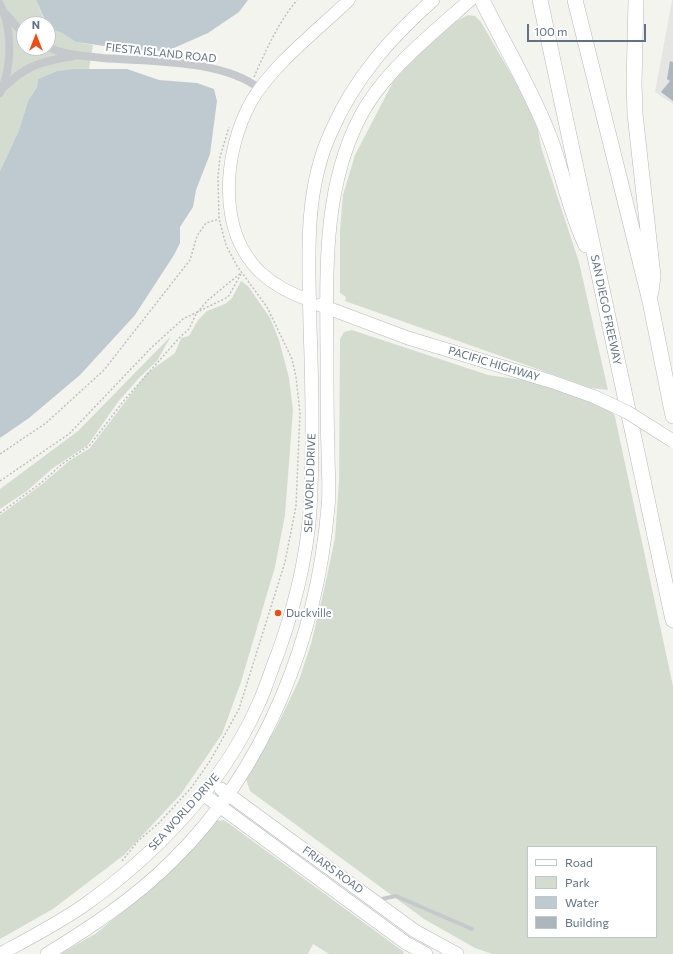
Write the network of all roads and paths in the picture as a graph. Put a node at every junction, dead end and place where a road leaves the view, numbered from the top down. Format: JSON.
{"nodes":[{"id":1,"x":297,"y":0,"type":"edge"},
{"id":2,"x":350,"y":0,"type":"edge"},
{"id":3,"x":433,"y":0,"type":"edge"},
{"id":4,"x":470,"y":0,"type":"edge"},
{"id":5,"x":482,"y":0,"type":"edge"},
{"id":6,"x":540,"y":0,"type":"edge"},
{"id":7,"x":575,"y":0,"type":"edge"},
{"id":8,"x":636,"y":0,"type":"edge"},
{"id":9,"x":2,"y":8,"type":"edge"},
{"id":10,"x":16,"y":25,"type":"edge"},
{"id":11,"x":56,"y":49,"type":"edge"},
{"id":12,"x":79,"y":55,"type":"junction"},
{"id":13,"x":254,"y":77,"type":"dead end"},
{"id":14,"x":260,"y":89,"type":"junction"},
{"id":15,"x":1,"y":91,"type":"edge"},
{"id":16,"x":219,"y":219,"type":"dead end"},
{"id":17,"x":596,"y":265,"type":"junction"},
{"id":18,"x":309,"y":300,"type":"junction"},
{"id":19,"x":650,"y":301,"type":"junction"},
{"id":20,"x":327,"y":309,"type":"junction"},
{"id":21,"x":196,"y":314,"type":"junction"},
{"id":22,"x":673,"y":416,"type":"edge"},
{"id":23,"x":300,"y":425,"type":"dead end"},
{"id":24,"x":673,"y":441,"type":"edge"},
{"id":25,"x":0,"y":454,"type":"edge"},
{"id":26,"x":0,"y":481,"type":"edge"},
{"id":27,"x":0,"y":513,"type":"edge"},
{"id":28,"x":673,"y":620,"type":"edge"},
{"id":29,"x":212,"y":783,"type":"junction"},
{"id":30,"x":203,"y":794,"type":"junction"},
{"id":31,"x":228,"y":794,"type":"junction"},
{"id":32,"x":219,"y":806,"type":"junction"},
{"id":33,"x":121,"y":862,"type":"dead end"},
{"id":34,"x":375,"y":901,"type":"junction"},
{"id":35,"x":472,"y":929,"type":"dead end"},
{"id":36,"x":0,"y":954,"type":"edge"},
{"id":37,"x":47,"y":954,"type":"edge"},
{"id":38,"x":426,"y":954,"type":"edge"},
{"id":39,"x":456,"y":954,"type":"edge"}],
"edges":[{"from":1,"to":13,"type":"path"},
{"from":2,"to":14,"type":"main road"},
{"from":3,"to":18,"type":"main road","name":"SEA WORLD DRIVE"},
{"from":4,"to":20,"type":"main road","name":"SEA WORLD DRIVE"},
{"from":5,"to":17,"type":"highway"},
{"from":6,"to":17,"type":"highway","name":"SAN DIEGO FREEWAY"},
{"from":7,"to":19,"type":"highway"},
{"from":8,"to":19,"type":"highway"},
{"from":9,"to":10,"type":"street","name":"FIESTA ISLAND ROAD"},
{"from":9,"to":15,"type":"street","name":"FIESTA ISLAND ROAD"},
{"from":11,"to":12,"type":"street","name":"FIESTA ISLAND ROAD"},
{"from":12,"to":14,"type":"street","name":"FIESTA ISLAND ROAD"},
{"from":12,"to":15,"type":"street","name":"FIESTA ISLAND ROAD"},
{"from":14,"to":18,"type":"main road"},
{"from":16,"to":25,"type":"path"},
{"from":17,"to":28,"type":"highway","name":"SAN DIEGO FREEWAY"},
{"from":18,"to":20,"type":"main road","name":"PACIFIC HIGHWAY"},
{"from":18,"to":29,"type":"main road","name":"SEA WORLD DRIVE"},
{"from":19,"to":22,"type":"highway"},
{"from":20,"to":24,"type":"main road","name":"PACIFIC HIGHWAY","bridge":true},
{"from":20,"to":31,"type":"main road","name":"SEA WORLD DRIVE"},
{"from":21,"to":21,"type":"path"},
{"from":21,"to":26,"type":"path"},
{"from":21,"to":27,"type":"path"},
{"from":23,"to":33,"type":"path"},
{"from":29,"to":30,"type":"main road","name":"SEA WORLD DRIVE"},
{"from":29,"to":31,"type":"main road","name":"FRIARS ROAD"},
{"from":30,"to":32,"type":"main road","name":"FRIARS ROAD"},
{"from":30,"to":36,"type":"main road","name":"SEA WORLD DRIVE"},
{"from":31,"to":32,"type":"main road","name":"SEA WORLD DRIVE"},
{"from":31,"to":34,"type":"main road","name":"FRIARS ROAD"},
{"from":32,"to":37,"type":"main road","name":"SEA WORLD DRIVE"},
{"from":32,"to":38,"type":"main road","name":"FRIARS ROAD"},
{"from":34,"to":35,"type":"lane"},
{"from":34,"to":39,"type":"main road","name":"FRIARS ROAD"}]}
